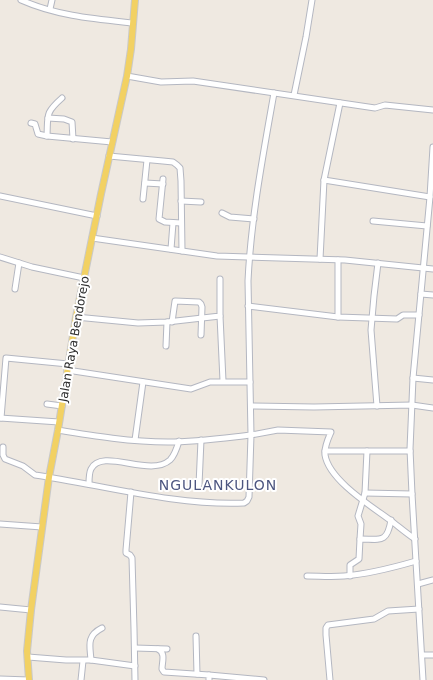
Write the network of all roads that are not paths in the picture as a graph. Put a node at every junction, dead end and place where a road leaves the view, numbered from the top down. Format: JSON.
{"nodes":[{"id":1,"x":22,"y":0,"type":"edge"},
{"id":2,"x":52,"y":0,"type":"edge"},
{"id":3,"x":136,"y":0,"type":"edge"},
{"id":4,"x":312,"y":0,"type":"edge"},
{"id":5,"x":50,"y":9,"type":"junction"},
{"id":6,"x":133,"y":23,"type":"junction"},
{"id":7,"x":127,"y":76,"type":"junction"},
{"id":8,"x":274,"y":93,"type":"junction"},
{"id":9,"x":294,"y":95,"type":"junction"},
{"id":10,"x":62,"y":98,"type":"dead end"},
{"id":11,"x":340,"y":103,"type":"junction"},
{"id":12,"x":433,"y":110,"type":"edge"},
{"id":13,"x":48,"y":118,"type":"junction"},
{"id":14,"x":31,"y":123,"type":"dead end"},
{"id":15,"x":47,"y":136,"type":"junction"},
{"id":16,"x":73,"y":139,"type":"junction"},
{"id":17,"x":112,"y":142,"type":"junction"},
{"id":18,"x":433,"y":147,"type":"edge"},
{"id":19,"x":109,"y":156,"type":"junction"},
{"id":20,"x":147,"y":160,"type":"junction"},
{"id":21,"x":324,"y":180,"type":"junction"},
{"id":22,"x":145,"y":183,"type":"junction"},
{"id":23,"x":0,"y":196,"type":"edge"},
{"id":24,"x":430,"y":197,"type":"junction"},
{"id":25,"x":143,"y":199,"type":"dead end"},
{"id":26,"x":181,"y":201,"type":"junction"},
{"id":27,"x":201,"y":202,"type":"dead end"},
{"id":28,"x":222,"y":213,"type":"dead end"},
{"id":29,"x":96,"y":216,"type":"junction"},
{"id":30,"x":254,"y":219,"type":"junction"},
{"id":31,"x":373,"y":221,"type":"dead end"},
{"id":32,"x":173,"y":223,"type":"junction"},
{"id":33,"x":181,"y":223,"type":"junction"},
{"id":34,"x":427,"y":228,"type":"junction"},
{"id":35,"x":433,"y":230,"type":"edge"},
{"id":36,"x":92,"y":238,"type":"junction"},
{"id":37,"x":171,"y":249,"type":"junction"},
{"id":38,"x":182,"y":251,"type":"junction"},
{"id":39,"x":0,"y":258,"type":"edge"},
{"id":40,"x":249,"y":258,"type":"junction"},
{"id":41,"x":320,"y":259,"type":"junction"},
{"id":42,"x":338,"y":260,"type":"junction"},
{"id":43,"x":19,"y":263,"type":"junction"},
{"id":44,"x":378,"y":263,"type":"junction"},
{"id":45,"x":423,"y":268,"type":"junction"},
{"id":46,"x":433,"y":269,"type":"edge"},
{"id":47,"x":84,"y":278,"type":"junction"},
{"id":48,"x":220,"y":278,"type":"dead end"},
{"id":49,"x":15,"y":289,"type":"dead end"},
{"id":50,"x":421,"y":294,"type":"junction"},
{"id":51,"x":433,"y":295,"type":"edge"},
{"id":52,"x":248,"y":306,"type":"junction"},
{"id":53,"x":419,"y":315,"type":"junction"},
{"id":54,"x":76,"y":316,"type":"junction"},
{"id":55,"x":220,"y":316,"type":"junction"},
{"id":56,"x":338,"y":317,"type":"junction"},
{"id":57,"x":202,"y":318,"type":"junction"},
{"id":58,"x":372,"y":318,"type":"junction"},
{"id":59,"x":169,"y":322,"type":"junction"},
{"id":60,"x":201,"y":336,"type":"dead end"},
{"id":61,"x":166,"y":346,"type":"dead end"},
{"id":62,"x":68,"y":367,"type":"junction"},
{"id":63,"x":413,"y":378,"type":"junction"},
{"id":64,"x":433,"y":380,"type":"edge"},
{"id":65,"x":224,"y":381,"type":"junction"},
{"id":66,"x":143,"y":382,"type":"junction"},
{"id":67,"x":250,"y":382,"type":"junction"},
{"id":68,"x":47,"y":404,"type":"dead end"},
{"id":69,"x":412,"y":405,"type":"junction"},
{"id":70,"x":62,"y":406,"type":"junction"},
{"id":71,"x":251,"y":406,"type":"junction"},
{"id":72,"x":377,"y":406,"type":"junction"},
{"id":73,"x":433,"y":408,"type":"edge"},
{"id":74,"x":1,"y":418,"type":"edge"},
{"id":75,"x":59,"y":422,"type":"junction"},
{"id":76,"x":58,"y":430,"type":"junction"},
{"id":77,"x":251,"y":435,"type":"junction"},
{"id":78,"x":135,"y":440,"type":"junction"},
{"id":79,"x":201,"y":440,"type":"junction"},
{"id":80,"x":179,"y":441,"type":"junction"},
{"id":81,"x":3,"y":447,"type":"dead end"},
{"id":82,"x":325,"y":451,"type":"junction"},
{"id":83,"x":366,"y":451,"type":"junction"},
{"id":84,"x":410,"y":451,"type":"junction"},
{"id":85,"x":49,"y":477,"type":"junction"},
{"id":86,"x":89,"y":484,"type":"junction"},
{"id":87,"x":199,"y":485,"type":"dead end"},
{"id":88,"x":131,"y":492,"type":"junction"},
{"id":89,"x":412,"y":494,"type":"junction"},
{"id":90,"x":364,"y":498,"type":"junction"},
{"id":91,"x":391,"y":520,"type":"junction"},
{"id":92,"x":0,"y":524,"type":"edge"},
{"id":93,"x":42,"y":527,"type":"junction"},
{"id":94,"x":360,"y":538,"type":"junction"},
{"id":95,"x":415,"y":539,"type":"junction"},
{"id":96,"x":416,"y":561,"type":"junction"},
{"id":97,"x":307,"y":576,"type":"dead end"},
{"id":98,"x":350,"y":576,"type":"junction"},
{"id":99,"x":433,"y":580,"type":"edge"},
{"id":100,"x":418,"y":584,"type":"junction"},
{"id":101,"x":0,"y":607,"type":"edge"},
{"id":102,"x":419,"y":609,"type":"junction"},
{"id":103,"x":31,"y":610,"type":"junction"},
{"id":104,"x":102,"y":628,"type":"dead end"},
{"id":105,"x":196,"y":636,"type":"dead end"},
{"id":106,"x":135,"y":648,"type":"junction"},
{"id":107,"x":158,"y":649,"type":"junction"},
{"id":108,"x":167,"y":649,"type":"dead end"},
{"id":109,"x":422,"y":655,"type":"junction"},
{"id":110,"x":433,"y":655,"type":"edge"},
{"id":111,"x":28,"y":657,"type":"junction"},
{"id":112,"x":91,"y":660,"type":"junction"},
{"id":113,"x":83,"y":661,"type":"junction"},
{"id":114,"x":135,"y":666,"type":"junction"},
{"id":115,"x":197,"y":674,"type":"junction"},
{"id":116,"x":209,"y":678,"type":"edge"},
{"id":117,"x":0,"y":679,"type":"edge"},
{"id":118,"x":29,"y":680,"type":"edge"},
{"id":119,"x":81,"y":680,"type":"edge"},
{"id":120,"x":134,"y":680,"type":"edge"},
{"id":121,"x":264,"y":680,"type":"edge"},
{"id":122,"x":330,"y":680,"type":"edge"},
{"id":123,"x":424,"y":680,"type":"edge"}],
"edges":[{"from":1,"to":5,"type":"street"},
{"from":2,"to":5,"type":"street"},
{"from":3,"to":6,"type":"main road","name":"Jalan Raya Bendorejo"},
{"from":4,"to":9,"type":"street"},
{"from":5,"to":6,"type":"street"},
{"from":6,"to":7,"type":"main road","name":"Jalan Raya Bendorejo"},
{"from":7,"to":8,"type":"street"},
{"from":7,"to":17,"type":"main road","name":"Jalan Raya Bendorejo"},
{"from":8,"to":9,"type":"street"},
{"from":8,"to":30,"type":"street"},
{"from":9,"to":11,"type":"street"},
{"from":10,"to":13,"type":"street"},
{"from":11,"to":12,"type":"street"},
{"from":11,"to":21,"type":"street"},
{"from":13,"to":15,"type":"street"},
{"from":13,"to":16,"type":"street"},
{"from":14,"to":15,"type":"street"},
{"from":15,"to":16,"type":"street"},
{"from":16,"to":17,"type":"street"},
{"from":17,"to":19,"type":"main road","name":"Jalan Raya Bendorejo"},
{"from":18,"to":24,"type":"street"},
{"from":19,"to":20,"type":"street"},
{"from":19,"to":29,"type":"main road","name":"Jalan Raya Bendorejo"},
{"from":20,"to":22,"type":"street"},
{"from":20,"to":26,"type":"street"},
{"from":21,"to":24,"type":"street"},
{"from":21,"to":41,"type":"street"},
{"from":22,"to":25,"type":"street"},
{"from":22,"to":32,"type":"street"},
{"from":23,"to":29,"type":"street"},
{"from":24,"to":34,"type":"street"},
{"from":26,"to":27,"type":"street"},
{"from":26,"to":33,"type":"street"},
{"from":28,"to":30,"type":"street"},
{"from":29,"to":36,"type":"main road","name":"Jalan Raya Bendorejo"},
{"from":30,"to":40,"type":"street"},
{"from":31,"to":34,"type":"street"},
{"from":32,"to":33,"type":"street"},
{"from":32,"to":37,"type":"street"},
{"from":33,"to":38,"type":"street"},
{"from":34,"to":35,"type":"street"},
{"from":34,"to":45,"type":"street"},
{"from":36,"to":37,"type":"street"},
{"from":36,"to":47,"type":"main road","name":"Jalan Raya Bendorejo"},
{"from":37,"to":38,"type":"street"},
{"from":38,"to":40,"type":"street"},
{"from":39,"to":43,"type":"street"},
{"from":40,"to":41,"type":"street"},
{"from":40,"to":52,"type":"street"},
{"from":41,"to":42,"type":"street"},
{"from":42,"to":44,"type":"street"},
{"from":42,"to":56,"type":"street"},
{"from":43,"to":47,"type":"street"},
{"from":43,"to":49,"type":"street"},
{"from":44,"to":45,"type":"street"},
{"from":44,"to":58,"type":"street"},
{"from":45,"to":46,"type":"street"},
{"from":45,"to":50,"type":"street"},
{"from":47,"to":54,"type":"main road","name":"Jalan Raya Bendorejo"},
{"from":48,"to":55,"type":"street"},
{"from":50,"to":51,"type":"street"},
{"from":50,"to":53,"type":"street"},
{"from":52,"to":56,"type":"street"},
{"from":52,"to":67,"type":"street"},
{"from":53,"to":58,"type":"street"},
{"from":53,"to":63,"type":"street"},
{"from":54,"to":59,"type":"street"},
{"from":54,"to":62,"type":"main road","name":"Jalan Raya Bendorejo"},
{"from":55,"to":57,"type":"street"},
{"from":55,"to":65,"type":"street"},
{"from":56,"to":58,"type":"street"},
{"from":57,"to":59,"type":"street"},
{"from":57,"to":59,"type":"street"},
{"from":57,"to":60,"type":"street"},
{"from":58,"to":72,"type":"street"},
{"from":59,"to":61,"type":"street"},
{"from":62,"to":66,"type":"street"},
{"from":62,"to":70,"type":"main road","name":"Jalan Raya Bendorejo"},
{"from":62,"to":74,"type":"street"},
{"from":63,"to":64,"type":"street"},
{"from":63,"to":69,"type":"street"},
{"from":65,"to":66,"type":"street"},
{"from":65,"to":67,"type":"street"},
{"from":66,"to":78,"type":"street"},
{"from":67,"to":71,"type":"street"},
{"from":68,"to":70,"type":"street"},
{"from":69,"to":72,"type":"street"},
{"from":69,"to":73,"type":"street"},
{"from":69,"to":84,"type":"street"},
{"from":70,"to":75,"type":"main road","name":"Jalan Raya Bendorejo"},
{"from":71,"to":72,"type":"street"},
{"from":71,"to":77,"type":"street"},
{"from":74,"to":75,"type":"street"},
{"from":75,"to":76,"type":"main road","name":"Jalan Raya Bendorejo"},
{"from":76,"to":78,"type":"street"},
{"from":76,"to":85,"type":"main road","name":"Jalan Raya Bendorejo"},
{"from":77,"to":79,"type":"street"},
{"from":77,"to":82,"type":"street"},
{"from":77,"to":88,"type":"street"},
{"from":78,"to":80,"type":"street"},
{"from":79,"to":80,"type":"street"},
{"from":79,"to":87,"type":"street"},
{"from":80,"to":86,"type":"street"},
{"from":81,"to":85,"type":"street"},
{"from":82,"to":83,"type":"street"},
{"from":82,"to":90,"type":"street"},
{"from":83,"to":84,"type":"street"},
{"from":83,"to":90,"type":"street"},
{"from":84,"to":89,"type":"street"},
{"from":85,"to":86,"type":"street"},
{"from":85,"to":93,"type":"main road","name":"Jalan Raya Bendorejo"},
{"from":86,"to":88,"type":"street"},
{"from":88,"to":106,"type":"street"},
{"from":89,"to":90,"type":"street"},
{"from":89,"to":95,"type":"street"},
{"from":90,"to":91,"type":"street"},
{"from":90,"to":94,"type":"street"},
{"from":91,"to":94,"type":"street"},
{"from":91,"to":95,"type":"street"},
{"from":92,"to":93,"type":"street"},
{"from":93,"to":103,"type":"main road","name":"Jalan Raya Bendorejo"},
{"from":94,"to":98,"type":"street"},
{"from":95,"to":96,"type":"street"},
{"from":96,"to":98,"type":"street"},
{"from":96,"to":100,"type":"street"},
{"from":97,"to":98,"type":"street"},
{"from":99,"to":100,"type":"street"},
{"from":100,"to":102,"type":"street"},
{"from":101,"to":103,"type":"street"},
{"from":102,"to":109,"type":"street"},
{"from":102,"to":122,"type":"street"},
{"from":103,"to":111,"type":"main road","name":"Jalan Raya Bendorejo"},
{"from":104,"to":112,"type":"street"},
{"from":105,"to":115,"type":"street"},
{"from":106,"to":107,"type":"street"},
{"from":106,"to":114,"type":"street"},
{"from":107,"to":108,"type":"street"},
{"from":107,"to":115,"type":"street"},
{"from":109,"to":110,"type":"street"},
{"from":109,"to":123,"type":"street"},
{"from":111,"to":113,"type":"street"},
{"from":111,"to":118,"type":"main road","name":"Jalan Raya Bendorejo"},
{"from":112,"to":113,"type":"street"},
{"from":112,"to":114,"type":"street"},
{"from":113,"to":119,"type":"street"},
{"from":114,"to":120,"type":"street"},
{"from":115,"to":116,"type":"street"},
{"from":116,"to":121,"type":"street"},
{"from":117,"to":118,"type":"street"}]}
